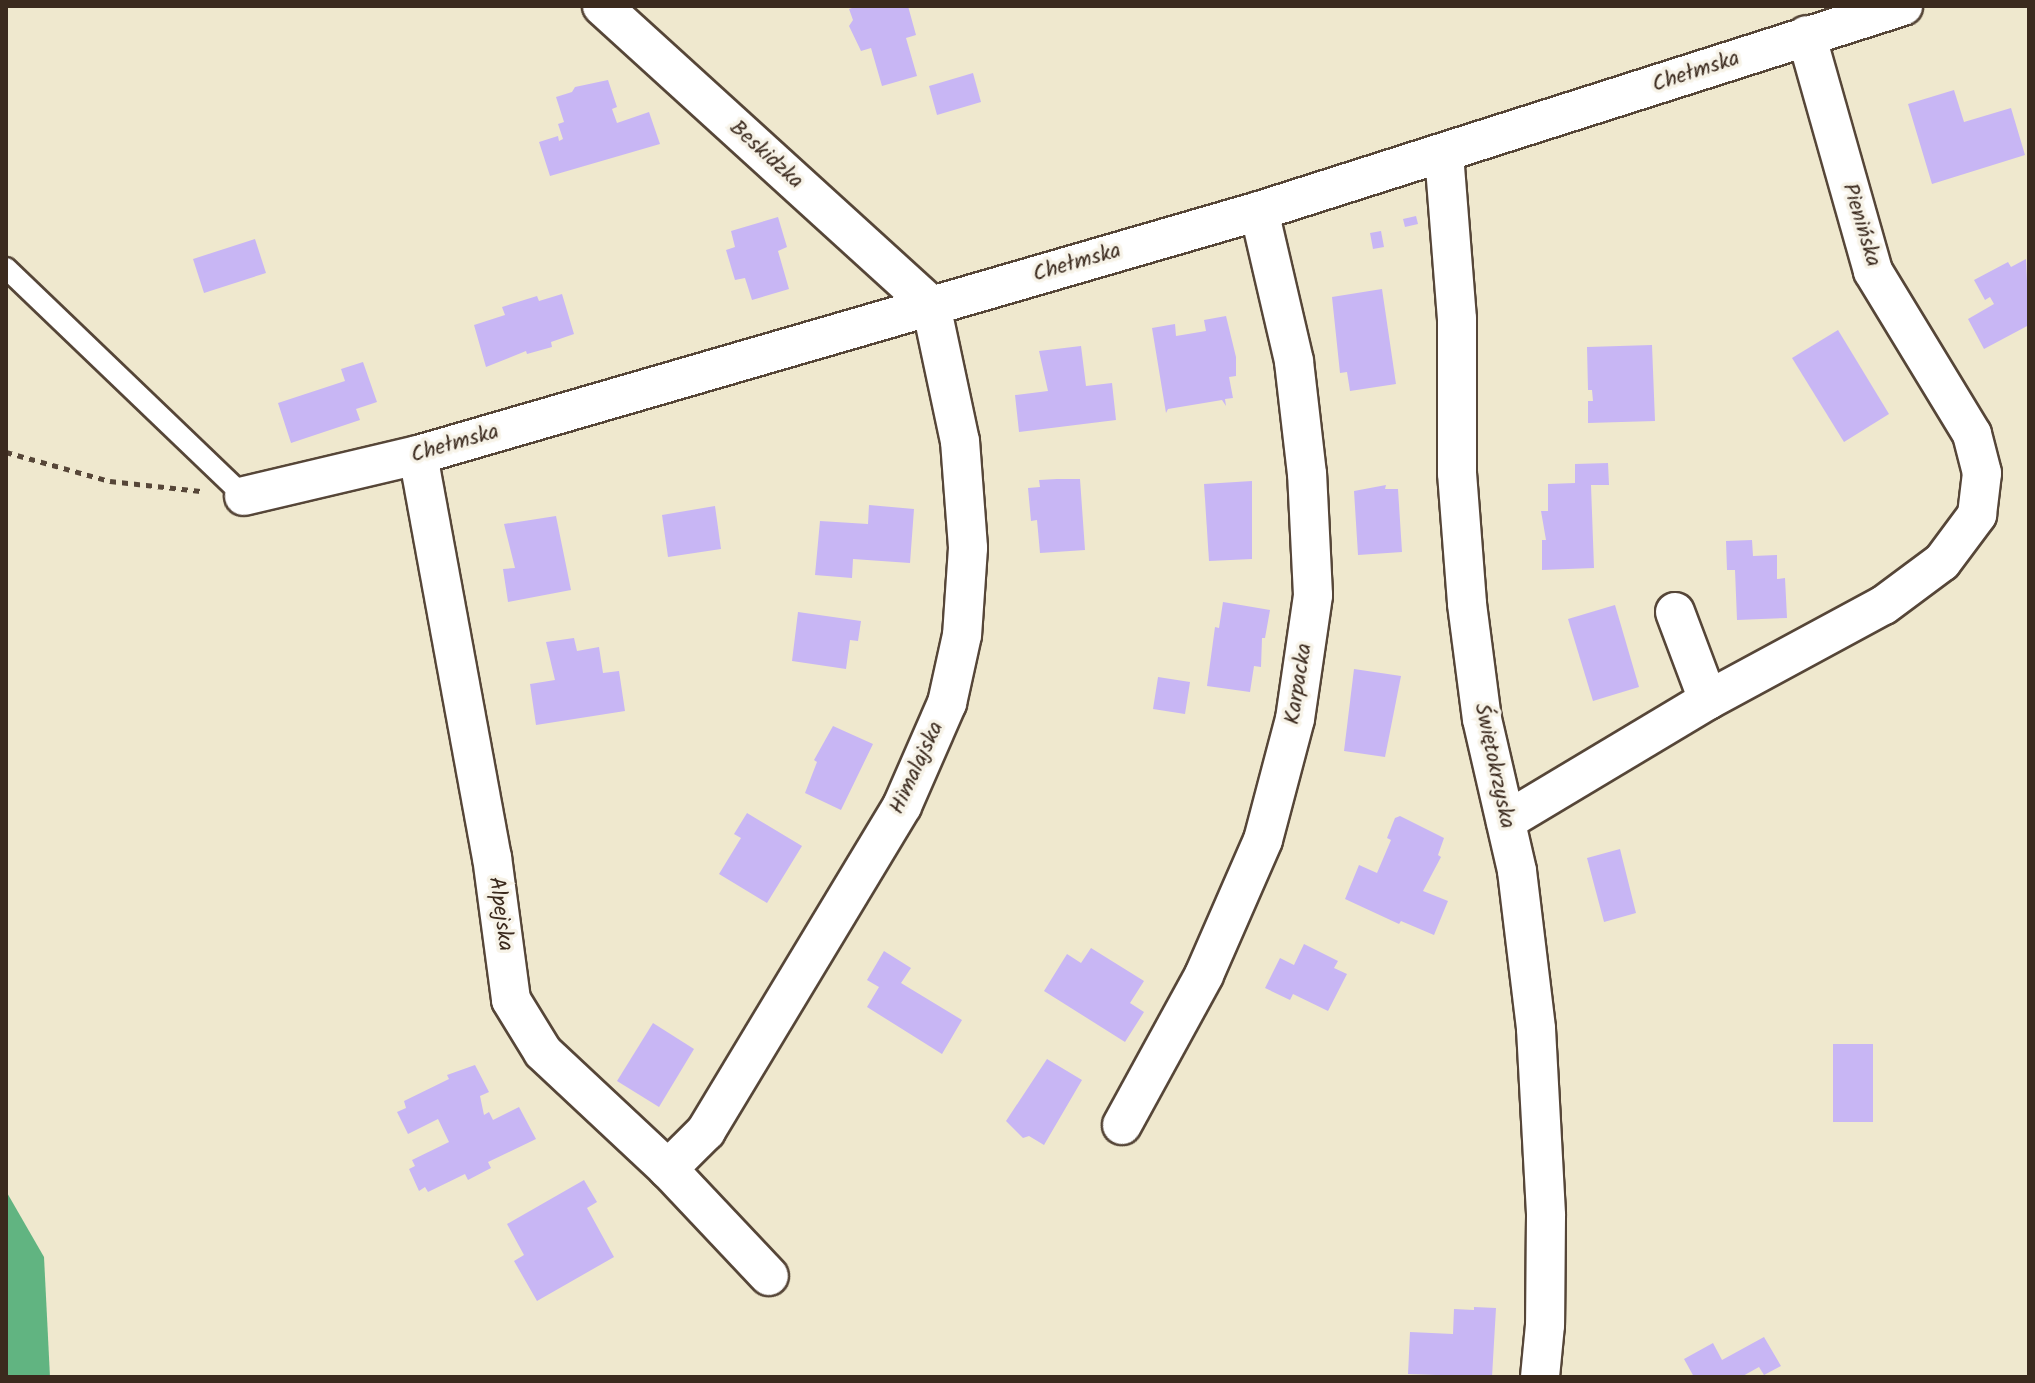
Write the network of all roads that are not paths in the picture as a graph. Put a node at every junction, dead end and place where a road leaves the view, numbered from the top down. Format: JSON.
{"nodes":[{"id":1,"x":602,"y":6,"type":"edge"},
{"id":2,"x":1903,"y":6,"type":"edge"},
{"id":3,"x":1806,"y":35,"type":"junction"},
{"id":4,"x":1444,"y":154,"type":"junction"},
{"id":5,"x":1259,"y":211,"type":"junction"},
{"id":6,"x":6,"y":268,"type":"edge"},
{"id":7,"x":931,"y":305,"type":"junction"},
{"id":8,"x":418,"y":455,"type":"junction"},
{"id":9,"x":244,"y":496,"type":"joint"},
{"id":10,"x":1675,"y":612,"type":"dead end"},
{"id":11,"x":1708,"y":700,"type":"junction"},
{"id":12,"x":1506,"y":821,"type":"junction"},
{"id":13,"x":1122,"y":1125,"type":"dead end"},
{"id":14,"x":668,"y":1169,"type":"junction"},
{"id":15,"x":769,"y":1276,"type":"dead end"},
{"id":16,"x":1540,"y":1377,"type":"edge"}],
"edges":[{"from":1,"to":7,"type":"street","name":"Beskidzka"},
{"from":2,"to":3,"type":"street","name":"Chełmska"},
{"from":3,"to":4,"type":"street","name":"Chełmska"},
{"from":3,"to":11,"type":"street","name":"Pienińska"},
{"from":4,"to":5,"type":"street","name":"Chełmska"},
{"from":4,"to":12,"type":"street","name":"Świętokrzyska"},
{"from":5,"to":7,"type":"street","name":"Chełmska"},
{"from":5,"to":13,"type":"street","name":"Karpacka"},
{"from":6,"to":9,"type":"lane"},
{"from":7,"to":8,"type":"street","name":"Chełmska"},
{"from":7,"to":14,"type":"street","name":"Himalajska"},
{"from":8,"to":9,"type":"street","name":"Chełmska"},
{"from":8,"to":14,"type":"street","name":"Alpejska"},
{"from":10,"to":11,"type":"street"},
{"from":11,"to":12,"type":"street"},
{"from":12,"to":16,"type":"street","name":"Świętokrzyska"},
{"from":14,"to":15,"type":"street","name":"Alpejska"}]}
